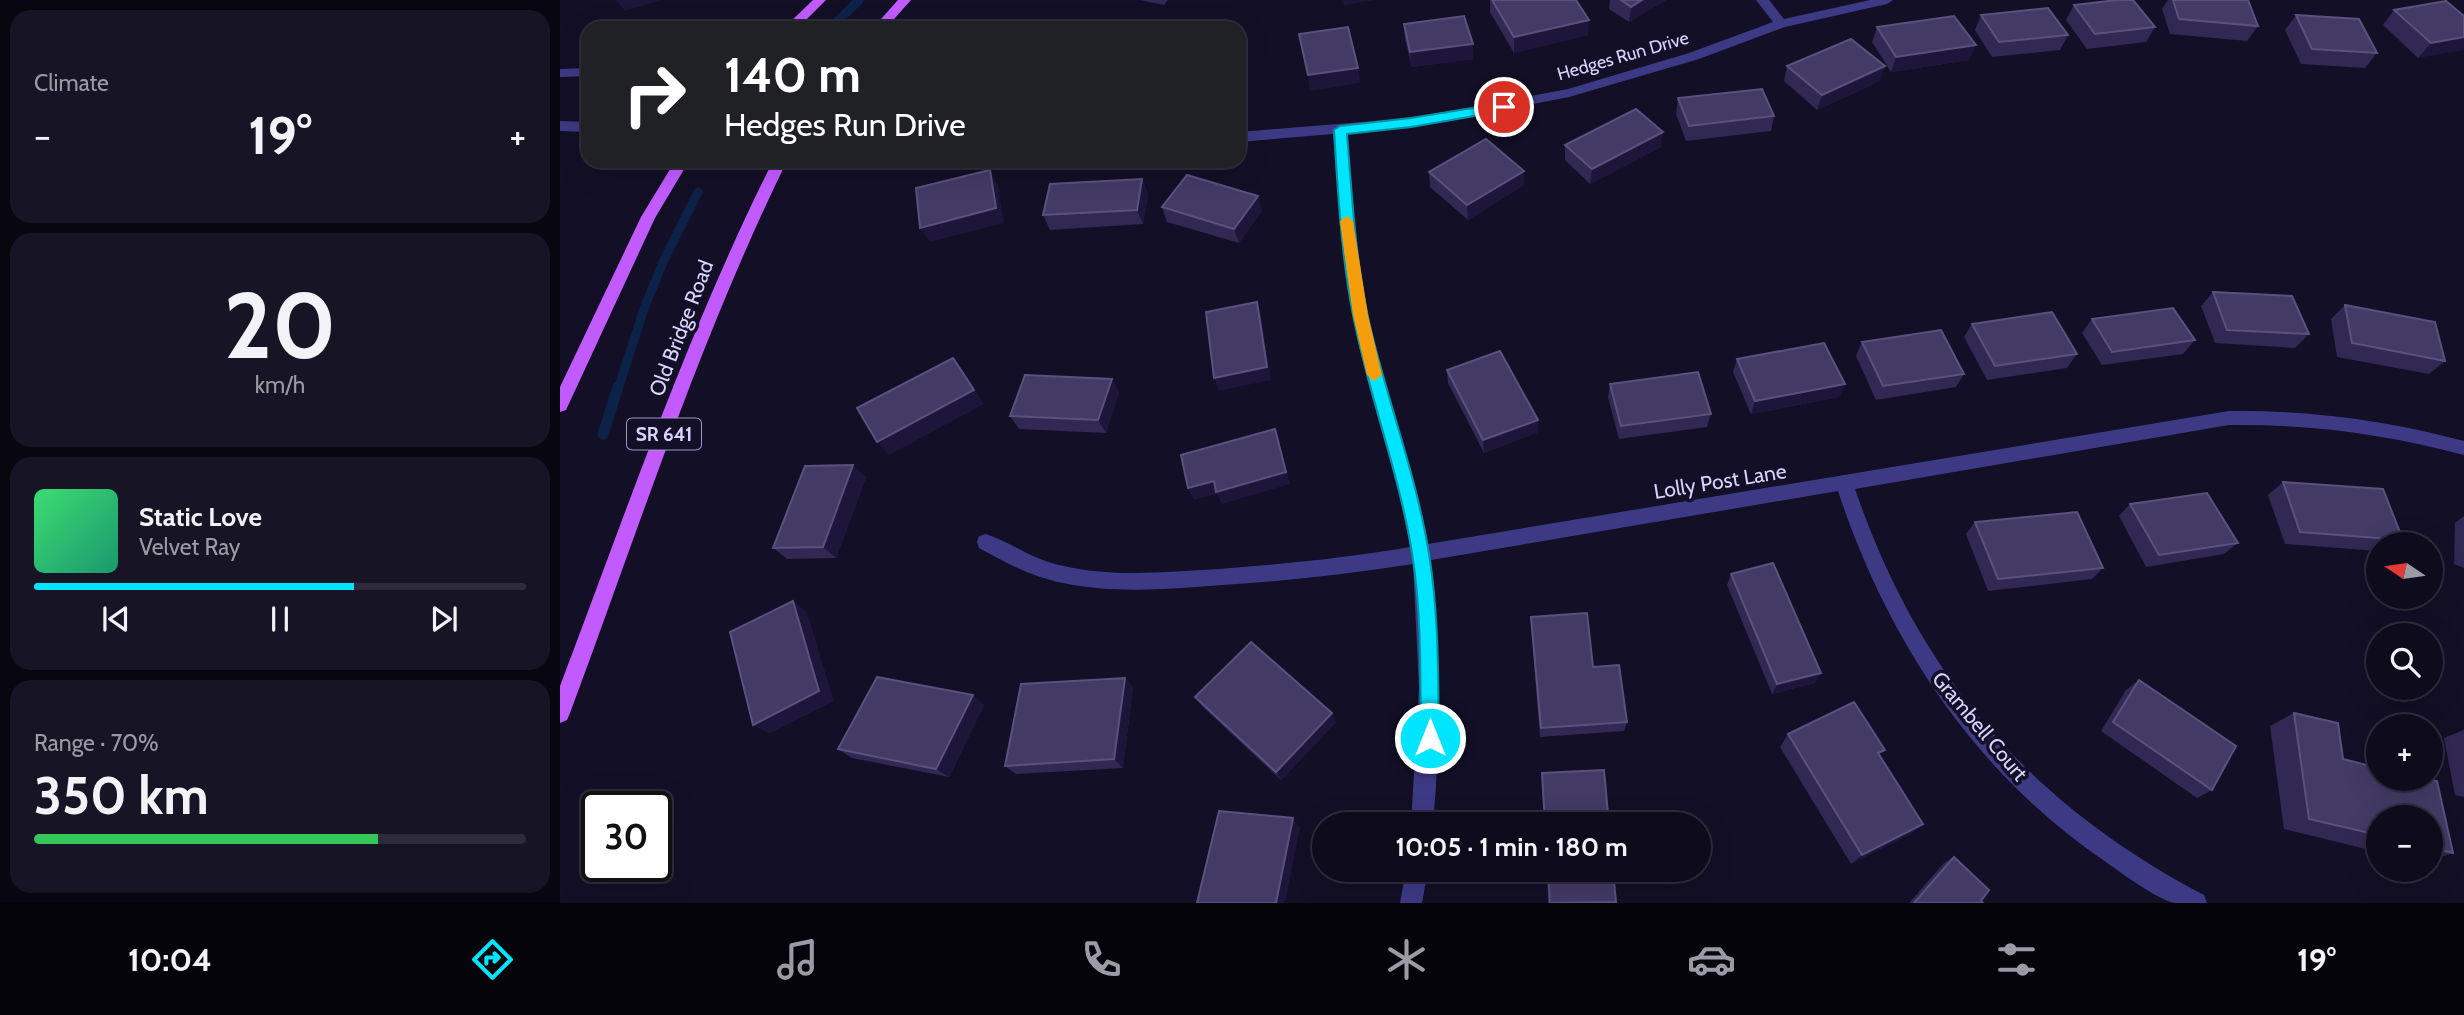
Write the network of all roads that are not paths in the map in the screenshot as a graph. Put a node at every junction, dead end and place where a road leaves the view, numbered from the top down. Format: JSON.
{"nodes":[{"id":1,"x":820,"y":0,"type":"edge"},
{"id":2,"x":905,"y":0,"type":"edge"},
{"id":3,"x":1762,"y":0,"type":"edge"},
{"id":4,"x":1887,"y":0,"type":"edge"},
{"id":5,"x":798,"y":21,"type":"edge"},
{"id":6,"x":886,"y":21,"type":"edge"},
{"id":7,"x":1782,"y":24,"type":"junction"},
{"id":8,"x":581,"y":72,"type":"edge"},
{"id":9,"x":560,"y":73,"type":"edge"},
{"id":10,"x":560,"y":126,"type":"edge"},
{"id":11,"x":581,"y":127,"type":"edge"},
{"id":12,"x":1340,"y":130,"type":"junction"},
{"id":13,"x":1246,"y":137,"type":"edge"},
{"id":14,"x":678,"y":168,"type":"edge"},
{"id":15,"x":776,"y":168,"type":"edge"},
{"id":16,"x":560,"y":405,"type":"edge"},
{"id":17,"x":2464,"y":448,"type":"edge"},
{"id":18,"x":1844,"y":483,"type":"junction"},
{"id":19,"x":986,"y":542,"type":"dead end"},
{"id":20,"x":1420,"y":554,"type":"junction"},
{"id":21,"x":560,"y":713,"type":"edge"},
{"id":22,"x":1423,"y":812,"type":"edge"},
{"id":23,"x":1415,"y":882,"type":"edge"},
{"id":24,"x":1411,"y":903,"type":"edge"},
{"id":25,"x":2196,"y":903,"type":"edge"}],
"edges":[{"from":1,"to":5,"type":"main road"},
{"from":2,"to":6,"type":"main road"},
{"from":3,"to":7,"type":"street"},
{"from":4,"to":7,"type":"street","name":"Hedges Run Drive"},
{"from":7,"to":12,"type":"street","name":"Hedges Run Drive"},
{"from":8,"to":9,"type":"street"},
{"from":10,"to":11,"type":"street"},
{"from":12,"to":13,"type":"street","name":"Hedges Run Drive"},
{"from":12,"to":20,"type":"street"},
{"from":14,"to":16,"type":"main road"},
{"from":15,"to":21,"type":"main road","name":"Old Bridge Road","number":"SR 641"},
{"from":17,"to":18,"type":"street","name":"Lolly Post Lane"},
{"from":18,"to":20,"type":"street","name":"Lolly Post Lane"},
{"from":18,"to":25,"type":"street","name":"Grambell Court"},
{"from":19,"to":20,"type":"street","name":"Lolly Post Lane"},
{"from":20,"to":22,"type":"street"},
{"from":23,"to":24,"type":"street"}]}
